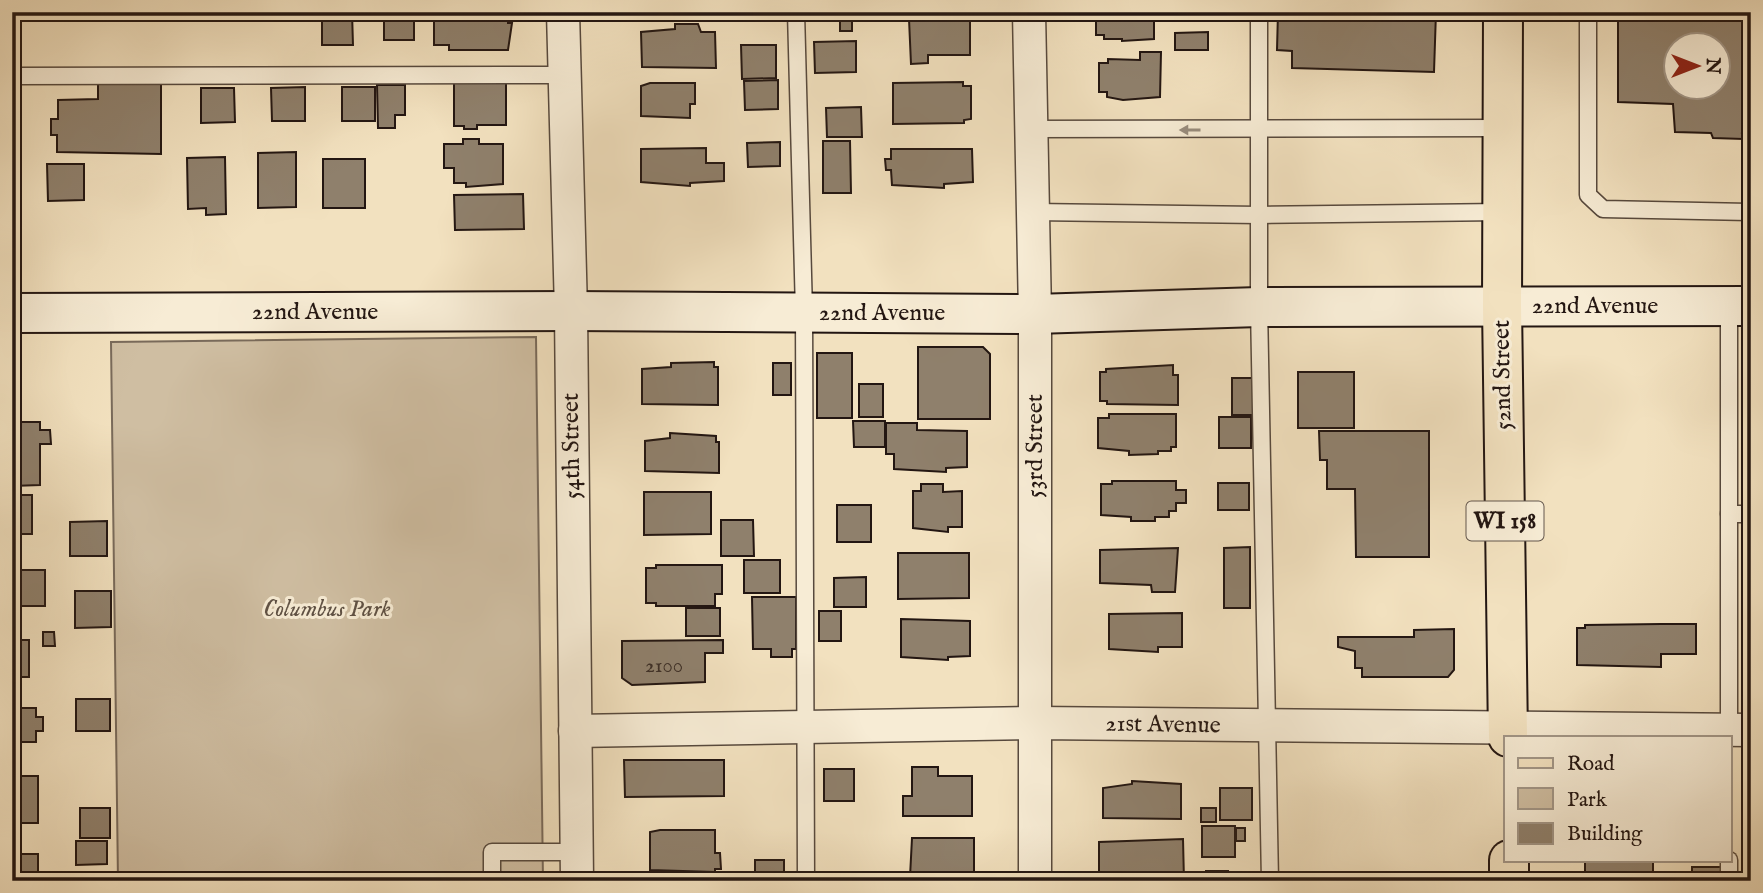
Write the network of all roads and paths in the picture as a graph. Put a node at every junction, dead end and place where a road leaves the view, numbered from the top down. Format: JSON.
{"nodes":[{"id":1,"x":563,"y":12,"type":"edge"},
{"id":2,"x":796,"y":12,"type":"edge"},
{"id":3,"x":1029,"y":12,"type":"edge"},
{"id":4,"x":1259,"y":12,"type":"edge"},
{"id":5,"x":1503,"y":12,"type":"edge"},
{"id":6,"x":1588,"y":12,"type":"edge"},
{"id":7,"x":565,"y":75,"type":"junction"},
{"id":8,"x":12,"y":76,"type":"edge"},
{"id":9,"x":1503,"y":128,"type":"junction"},
{"id":10,"x":1031,"y":129,"type":"junction"},
{"id":11,"x":1259,"y":131,"type":"junction"},
{"id":12,"x":1033,"y":212,"type":"junction"},
{"id":13,"x":1502,"y":212,"type":"junction"},
{"id":14,"x":1749,"y":212,"type":"edge"},
{"id":15,"x":1259,"y":215,"type":"junction"},
{"id":16,"x":1502,"y":306,"type":"junction"},
{"id":17,"x":1740,"y":306,"type":"edge"},
{"id":18,"x":1259,"y":307,"type":"junction"},
{"id":19,"x":571,"y":311,"type":"junction"},
{"id":20,"x":804,"y":312,"type":"junction"},
{"id":21,"x":12,"y":313,"type":"edge"},
{"id":22,"x":1035,"y":314,"type":"junction"},
{"id":23,"x":1729,"y":514,"type":"junction"},
{"id":24,"x":1751,"y":514,"type":"edge"},
{"id":25,"x":1035,"y":723,"type":"junction"},
{"id":26,"x":805,"y":726,"type":"junction"},
{"id":27,"x":1269,"y":726,"type":"junction"},
{"id":28,"x":575,"y":731,"type":"junction"},
{"id":29,"x":1736,"y":733,"type":"edge"},
{"id":30,"x":1508,"y":734,"type":"edge"},
{"id":31,"x":1509,"y":862,"type":"edge"},
{"id":32,"x":1729,"y":862,"type":"edge"},
{"id":33,"x":576,"y":867,"type":"edge"},
{"id":34,"x":492,"y":881,"type":"edge"},
{"id":35,"x":806,"y":881,"type":"edge"},
{"id":36,"x":1035,"y":881,"type":"edge"},
{"id":37,"x":1270,"y":881,"type":"edge"},
{"id":38,"x":1509,"y":881,"type":"edge"},
{"id":39,"x":1729,"y":881,"type":"edge"}],
"edges":[{"from":1,"to":7,"type":"street","name":"54th Street"},
{"from":2,"to":20,"type":"lane"},
{"from":3,"to":10,"type":"street","name":"53rd Street"},
{"from":4,"to":11,"type":"lane"},
{"from":5,"to":9,"type":"main road","name":"52nd Street","number":"WI 158"},
{"from":6,"to":14,"type":"lane"},
{"from":7,"to":8,"type":"lane"},
{"from":7,"to":19,"type":"street","name":"54th Street"},
{"from":9,"to":11,"type":"lane"},
{"from":9,"to":13,"type":"main road","name":"52nd Street","number":"WI 158"},
{"from":11,"to":10,"type":"lane","one_way":true},
{"from":10,"to":12,"type":"street","name":"53rd Street"},
{"from":11,"to":15,"type":"lane"},
{"from":12,"to":15,"type":"lane"},
{"from":12,"to":22,"type":"street","name":"53rd Street"},
{"from":13,"to":15,"type":"lane"},
{"from":13,"to":16,"type":"main road","name":"52nd Street","number":"WI 158"},
{"from":15,"to":18,"type":"lane"},
{"from":16,"to":17,"type":"street","name":"22nd Avenue"},
{"from":16,"to":18,"type":"street","name":"22nd Avenue"},
{"from":16,"to":30,"type":"main road","name":"52nd Street","number":"WI 158"},
{"from":17,"to":23,"type":"lane"},
{"from":18,"to":22,"type":"street","name":"22nd Avenue"},
{"from":18,"to":27,"type":"lane"},
{"from":19,"to":20,"type":"street","name":"22nd Avenue"},
{"from":19,"to":21,"type":"street","name":"22nd Avenue"},
{"from":19,"to":28,"type":"street","name":"54th Street"},
{"from":20,"to":22,"type":"street","name":"22nd Avenue"},
{"from":20,"to":26,"type":"lane"},
{"from":22,"to":25,"type":"street","name":"53rd Street"},
{"from":23,"to":24,"type":"lane"},
{"from":23,"to":29,"type":"lane"},
{"from":25,"to":26,"type":"street","name":"21st Avenue"},
{"from":25,"to":27,"type":"street","name":"21st Avenue"},
{"from":25,"to":36,"type":"street","name":"53rd Street"},
{"from":26,"to":28,"type":"street","name":"21st Avenue"},
{"from":26,"to":35,"type":"lane"},
{"from":27,"to":30,"type":"street","name":"21st Avenue"},
{"from":27,"to":37,"type":"lane"},
{"from":28,"to":33,"type":"street","name":"54th Street"},
{"from":29,"to":30,"type":"street","name":"21st Avenue"},
{"from":31,"to":38,"type":"main road"},
{"from":32,"to":39,"type":"lane"},
{"from":33,"to":34,"type":"lane"}]}
